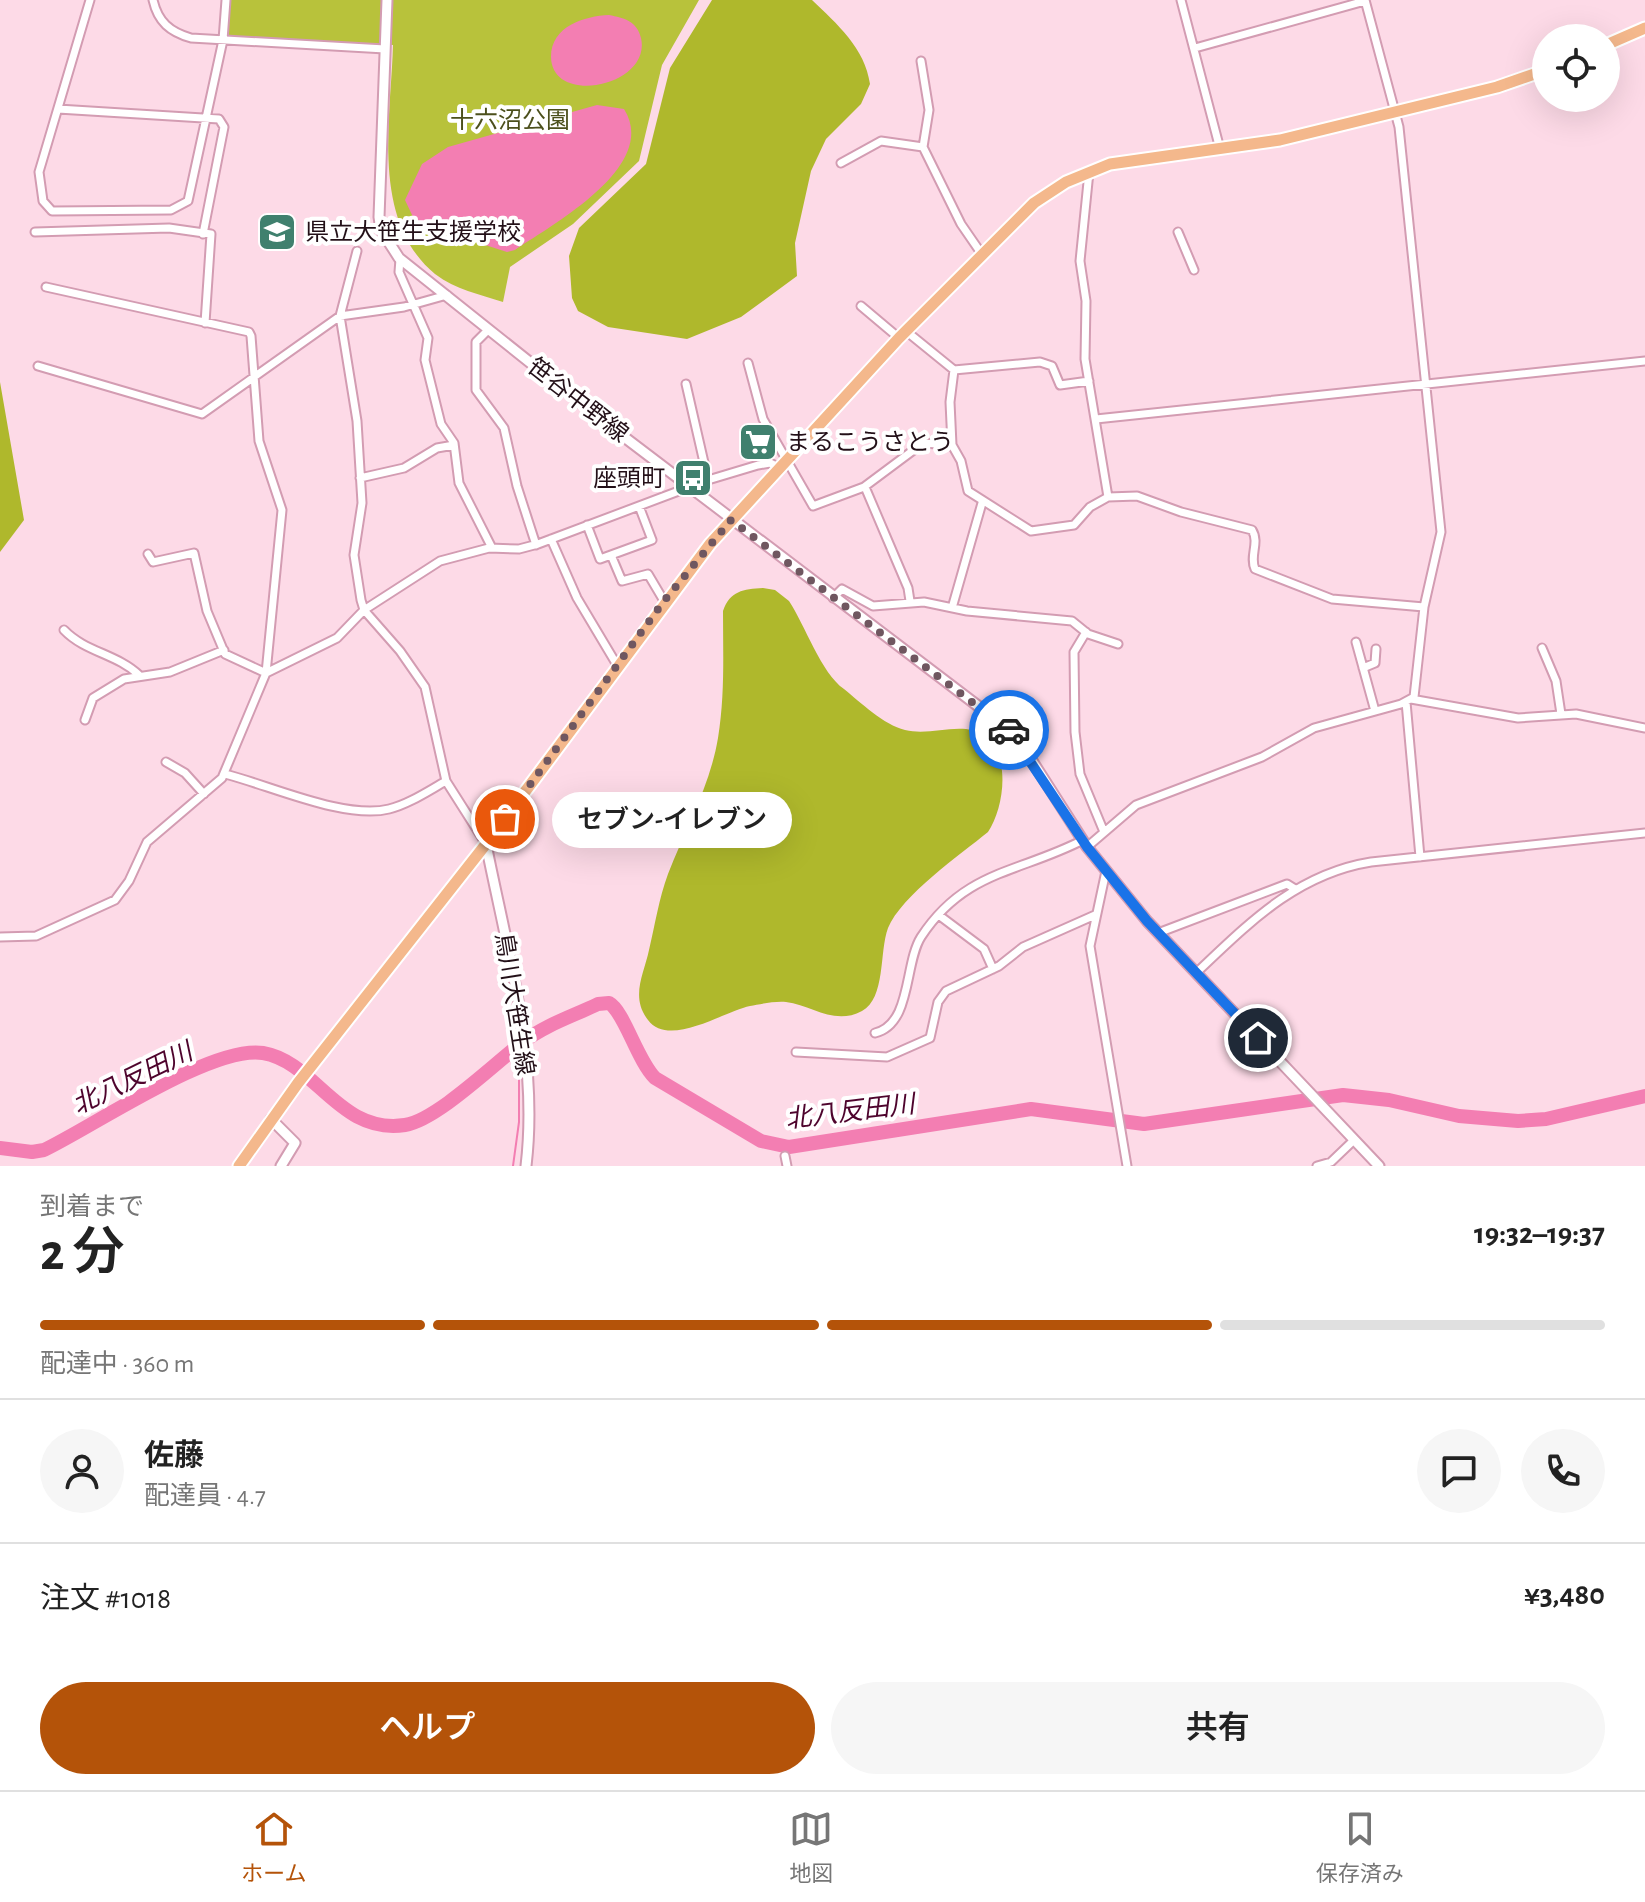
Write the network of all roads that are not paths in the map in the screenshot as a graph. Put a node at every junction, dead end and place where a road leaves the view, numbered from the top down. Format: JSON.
{"nodes":[{"id":1,"x":90,"y":0,"type":"edge"},
{"id":2,"x":153,"y":0,"type":"edge"},
{"id":3,"x":226,"y":0,"type":"edge"},
{"id":4,"x":387,"y":0,"type":"edge"},
{"id":5,"x":1181,"y":0,"type":"edge"},
{"id":6,"x":1365,"y":0,"type":"edge"},
{"id":7,"x":1645,"y":28,"type":"edge"},
{"id":8,"x":1620,"y":39,"type":"edge"},
{"id":9,"x":223,"y":40,"type":"junction"},
{"id":10,"x":1195,"y":48,"type":"junction"},
{"id":11,"x":385,"y":49,"type":"junction"},
{"id":12,"x":921,"y":61,"type":"dead end"},
{"id":13,"x":1532,"y":74,"type":"edge"},
{"id":14,"x":58,"y":109,"type":"junction"},
{"id":15,"x":1396,"y":113,"type":"junction"},
{"id":16,"x":207,"y":118,"type":"junction"},
{"id":17,"x":923,"y":147,"type":"junction"},
{"id":18,"x":1220,"y":149,"type":"junction"},
{"id":19,"x":841,"y":163,"type":"dead end"},
{"id":20,"x":1089,"y":172,"type":"junction"},
{"id":21,"x":35,"y":232,"type":"dead end"},
{"id":22,"x":1178,"y":232,"type":"dead end"},
{"id":23,"x":203,"y":234,"type":"junction"},
{"id":24,"x":357,"y":251,"type":"dead end"},
{"id":25,"x":981,"y":253,"type":"junction"},
{"id":26,"x":400,"y":259,"type":"junction"},
{"id":27,"x":1194,"y":270,"type":"dead end"},
{"id":28,"x":46,"y":287,"type":"dead end"},
{"id":29,"x":447,"y":295,"type":"junction"},
{"id":30,"x":412,"y":305,"type":"junction"},
{"id":31,"x":861,"y":306,"type":"dead end"},
{"id":32,"x":340,"y":316,"type":"junction"},
{"id":33,"x":205,"y":323,"type":"junction"},
{"id":34,"x":488,"y":330,"type":"junction"},
{"id":35,"x":903,"y":334,"type":"junction"},
{"id":36,"x":1645,"y":361,"type":"edge"},
{"id":37,"x":748,"y":363,"type":"dead end"},
{"id":38,"x":38,"y":366,"type":"dead end"},
{"id":39,"x":954,"y":370,"type":"junction"},
{"id":40,"x":256,"y":375,"type":"junction"},
{"id":41,"x":1089,"y":381,"type":"junction"},
{"id":42,"x":686,"y":384,"type":"dead end"},
{"id":43,"x":1426,"y":384,"type":"junction"},
{"id":44,"x":1096,"y":419,"type":"junction"},
{"id":45,"x":454,"y":445,"type":"junction"},
{"id":46,"x":952,"y":445,"type":"junction"},
{"id":47,"x":783,"y":465,"type":"junction"},
{"id":48,"x":360,"y":478,"type":"junction"},
{"id":49,"x":708,"y":480,"type":"junction"},
{"id":50,"x":689,"y":487,"type":"junction"},
{"id":51,"x":865,"y":487,"type":"junction"},
{"id":52,"x":1108,"y":497,"type":"junction"},
{"id":53,"x":982,"y":503,"type":"junction"},
{"id":54,"x":639,"y":506,"type":"junction"},
{"id":55,"x":731,"y":520,"type":"junction"},
{"id":56,"x":587,"y":525,"type":"junction"},
{"id":57,"x":551,"y":539,"type":"junction"},
{"id":58,"x":536,"y":545,"type":"junction"},
{"id":59,"x":492,"y":548,"type":"junction"},
{"id":60,"x":148,"y":554,"type":"dead end"},
{"id":61,"x":611,"y":555,"type":"junction"},
{"id":62,"x":833,"y":598,"type":"junction"},
{"id":63,"x":664,"y":601,"type":"junction"},
{"id":64,"x":910,"y":601,"type":"junction"},
{"id":65,"x":1424,"y":607,"type":"junction"},
{"id":66,"x":952,"y":608,"type":"junction"},
{"id":67,"x":364,"y":610,"type":"junction"},
{"id":68,"x":64,"y":630,"type":"dead end"},
{"id":69,"x":1086,"y":632,"type":"junction"},
{"id":70,"x":1356,"y":642,"type":"dead end"},
{"id":71,"x":1118,"y":644,"type":"dead end"},
{"id":72,"x":1542,"y":648,"type":"dead end"},
{"id":73,"x":1376,"y":649,"type":"dead end"},
{"id":74,"x":224,"y":650,"type":"junction"},
{"id":75,"x":617,"y":665,"type":"junction"},
{"id":76,"x":1363,"y":668,"type":"junction"},
{"id":77,"x":266,"y":673,"type":"junction"},
{"id":78,"x":139,"y":675,"type":"junction"},
{"id":79,"x":1409,"y":700,"type":"junction"},
{"id":80,"x":1375,"y":711,"type":"junction"},
{"id":81,"x":1561,"y":714,"type":"junction"},
{"id":82,"x":85,"y":720,"type":"dead end"},
{"id":83,"x":1645,"y":728,"type":"edge"},
{"id":84,"x":166,"y":762,"type":"dead end"},
{"id":85,"x":225,"y":774,"type":"junction"},
{"id":86,"x":446,"y":781,"type":"junction"},
{"id":87,"x":204,"y":794,"type":"junction"},
{"id":88,"x":1104,"y":832,"type":"junction"},
{"id":89,"x":1645,"y":833,"type":"edge"},
{"id":90,"x":486,"y":844,"type":"junction"},
{"id":91,"x":1085,"y":844,"type":"junction"},
{"id":92,"x":1420,"y":857,"type":"junction"},
{"id":93,"x":1106,"y":871,"type":"junction"},
{"id":94,"x":1295,"y":889,"type":"junction"},
{"id":95,"x":1095,"y":915,"type":"junction"},
{"id":96,"x":940,"y":916,"type":"junction"},
{"id":97,"x":1158,"y":933,"type":"junction"},
{"id":98,"x":0,"y":937,"type":"edge"},
{"id":99,"x":993,"y":969,"type":"junction"},
{"id":100,"x":1196,"y":973,"type":"junction"},
{"id":101,"x":875,"y":1033,"type":"dead end"},
{"id":102,"x":796,"y":1052,"type":"dead end"},
{"id":103,"x":271,"y":1119,"type":"junction"},
{"id":104,"x":1354,"y":1140,"type":"junction"},
{"id":105,"x":785,"y":1156,"type":"dead end"},
{"id":106,"x":239,"y":1166,"type":"edge"},
{"id":107,"x":281,"y":1166,"type":"edge"},
{"id":108,"x":526,"y":1166,"type":"edge"},
{"id":109,"x":787,"y":1166,"type":"edge"},
{"id":110,"x":1127,"y":1166,"type":"edge"},
{"id":111,"x":1317,"y":1166,"type":"edge"},
{"id":112,"x":1379,"y":1166,"type":"edge"}],
"edges":[{"from":1,"to":14,"type":"street"},
{"from":2,"to":9,"type":"street"},
{"from":3,"to":9,"type":"street"},
{"from":4,"to":11,"type":"street","name":"笹谷中野線"},
{"from":5,"to":10,"type":"street"},
{"from":6,"to":10,"type":"street"},
{"from":6,"to":15,"type":"street"},
{"from":7,"to":8,"type":"main road"},
{"from":9,"to":11,"type":"street"},
{"from":9,"to":16,"type":"street"},
{"from":10,"to":18,"type":"street"},
{"from":11,"to":26,"type":"street","name":"笹谷中野線"},
{"from":12,"to":17,"type":"street"},
{"from":13,"to":15,"type":"main road"},
{"from":14,"to":16,"type":"street"},
{"from":14,"to":16,"type":"street"},
{"from":15,"to":18,"type":"main road"},
{"from":15,"to":43,"type":"street"},
{"from":16,"to":23,"type":"street"},
{"from":17,"to":19,"type":"street"},
{"from":17,"to":25,"type":"street"},
{"from":18,"to":20,"type":"main road"},
{"from":20,"to":25,"type":"main road"},
{"from":20,"to":41,"type":"street"},
{"from":21,"to":23,"type":"street"},
{"from":22,"to":27,"type":"street"},
{"from":23,"to":33,"type":"street"},
{"from":24,"to":32,"type":"street"},
{"from":25,"to":35,"type":"main road"},
{"from":26,"to":29,"type":"street","name":"笹谷中野線"},
{"from":26,"to":30,"type":"street"},
{"from":28,"to":33,"type":"street"},
{"from":29,"to":30,"type":"street"},
{"from":29,"to":34,"type":"street","name":"笹谷中野線"},
{"from":30,"to":32,"type":"street"},
{"from":30,"to":45,"type":"street"},
{"from":31,"to":35,"type":"street"},
{"from":32,"to":40,"type":"street"},
{"from":32,"to":48,"type":"street"},
{"from":33,"to":40,"type":"street"},
{"from":34,"to":50,"type":"street","name":"笹谷中野線"},
{"from":34,"to":58,"type":"street"},
{"from":35,"to":39,"type":"street"},
{"from":35,"to":47,"type":"main road"},
{"from":36,"to":43,"type":"street"},
{"from":37,"to":47,"type":"street"},
{"from":38,"to":40,"type":"street"},
{"from":39,"to":41,"type":"street"},
{"from":39,"to":46,"type":"street"},
{"from":40,"to":77,"type":"street"},
{"from":41,"to":44,"type":"street"},
{"from":42,"to":49,"type":"street"},
{"from":43,"to":44,"type":"street"},
{"from":43,"to":65,"type":"street"},
{"from":44,"to":52,"type":"street"},
{"from":45,"to":48,"type":"street"},
{"from":45,"to":59,"type":"street"},
{"from":46,"to":51,"type":"street"},
{"from":46,"to":53,"type":"street"},
{"from":47,"to":49,"type":"street"},
{"from":47,"to":51,"type":"street"},
{"from":47,"to":55,"type":"main road"},
{"from":48,"to":67,"type":"street"},
{"from":49,"to":50,"type":"street"},
{"from":50,"to":54,"type":"street"},
{"from":50,"to":55,"type":"street","name":"笹谷中野線"},
{"from":51,"to":64,"type":"street"},
{"from":52,"to":53,"type":"street"},
{"from":52,"to":65,"type":"street"},
{"from":53,"to":66,"type":"street"},
{"from":54,"to":56,"type":"street"},
{"from":54,"to":61,"type":"street"},
{"from":55,"to":62,"type":"street","name":"笹谷中野線"},
{"from":55,"to":63,"type":"main road"},
{"from":56,"to":57,"type":"street"},
{"from":56,"to":61,"type":"street"},
{"from":57,"to":58,"type":"street"},
{"from":57,"to":75,"type":"street"},
{"from":58,"to":59,"type":"street"},
{"from":59,"to":67,"type":"street"},
{"from":60,"to":74,"type":"street"},
{"from":61,"to":63,"type":"street"},
{"from":62,"to":64,"type":"street"},
{"from":62,"to":91,"type":"street","name":"笹谷中野線"},
{"from":63,"to":75,"type":"main road"},
{"from":64,"to":66,"type":"street"},
{"from":65,"to":79,"type":"street"},
{"from":66,"to":69,"type":"street"},
{"from":67,"to":77,"type":"street"},
{"from":67,"to":86,"type":"street"},
{"from":68,"to":78,"type":"street"},
{"from":69,"to":71,"type":"street"},
{"from":69,"to":88,"type":"street"},
{"from":70,"to":76,"type":"street"},
{"from":72,"to":81,"type":"street"},
{"from":73,"to":76,"type":"street"},
{"from":74,"to":77,"type":"street"},
{"from":74,"to":78,"type":"street"},
{"from":75,"to":90,"type":"main road"},
{"from":76,"to":80,"type":"street"},
{"from":77,"to":85,"type":"street"},
{"from":78,"to":82,"type":"street"},
{"from":79,"to":80,"type":"street"},
{"from":79,"to":81,"type":"street"},
{"from":79,"to":92,"type":"street"},
{"from":80,"to":88,"type":"street"},
{"from":81,"to":83,"type":"street"},
{"from":84,"to":87,"type":"street"},
{"from":85,"to":86,"type":"street"},
{"from":85,"to":87,"type":"street"},
{"from":86,"to":90,"type":"street"},
{"from":87,"to":98,"type":"street"},
{"from":88,"to":91,"type":"street"},
{"from":89,"to":92,"type":"street"},
{"from":90,"to":103,"type":"main road"},
{"from":90,"to":108,"type":"street","name":"鳥川大笹生線"},
{"from":91,"to":93,"type":"street","name":"笹谷中野線"},
{"from":91,"to":96,"type":"street"},
{"from":92,"to":94,"type":"street"},
{"from":93,"to":95,"type":"street"},
{"from":93,"to":97,"type":"street","name":"笹谷中野線"},
{"from":94,"to":97,"type":"street"},
{"from":94,"to":100,"type":"street"},
{"from":95,"to":99,"type":"street"},
{"from":95,"to":110,"type":"street"},
{"from":96,"to":99,"type":"street"},
{"from":96,"to":101,"type":"street"},
{"from":97,"to":100,"type":"street","name":"笹谷中野線"},
{"from":99,"to":102,"type":"street"},
{"from":100,"to":104,"type":"street","name":"笹谷中野線"},
{"from":103,"to":106,"type":"main road"},
{"from":103,"to":107,"type":"street"},
{"from":104,"to":111,"type":"street"},
{"from":104,"to":112,"type":"street","name":"笹谷中野線"},
{"from":105,"to":109,"type":"street"}]}
